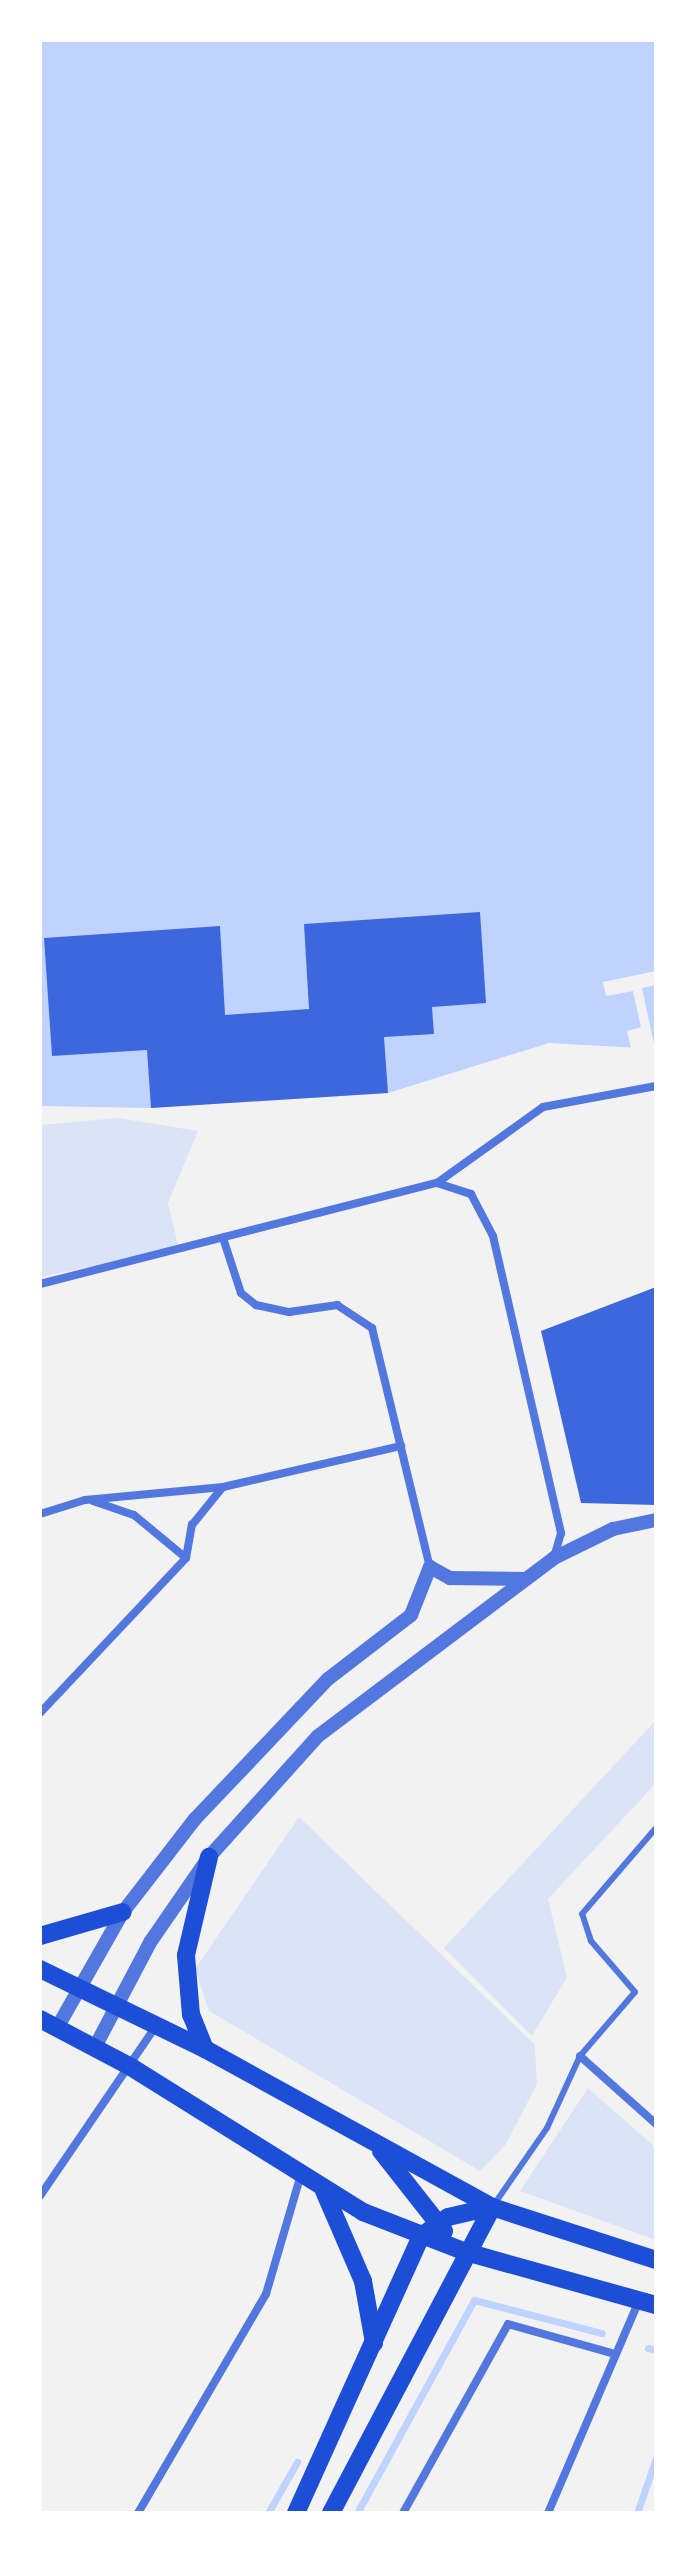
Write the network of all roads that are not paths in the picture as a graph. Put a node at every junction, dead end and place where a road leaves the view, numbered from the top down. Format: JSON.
{"nodes":[{"id":1,"x":656,"y":1086,"type":"edge"},
{"id":2,"x":437,"y":1183,"type":"junction"},
{"id":3,"x":223,"y":1238,"type":"junction"},
{"id":4,"x":40,"y":1284,"type":"edge"},
{"id":5,"x":401,"y":1446,"type":"junction"},
{"id":6,"x":223,"y":1487,"type":"junction"},
{"id":7,"x":89,"y":1500,"type":"junction"},
{"id":8,"x":40,"y":1514,"type":"edge"},
{"id":9,"x":656,"y":1520,"type":"edge"},
{"id":10,"x":186,"y":1558,"type":"junction"},
{"id":11,"x":554,"y":1558,"type":"junction"},
{"id":12,"x":430,"y":1567,"type":"junction"},
{"id":13,"x":527,"y":1579,"type":"junction"},
{"id":14,"x":40,"y":1713,"type":"edge"},
{"id":15,"x":656,"y":1828,"type":"edge"},
{"id":16,"x":209,"y":1857,"type":"junction"},
{"id":17,"x":123,"y":1912,"type":"junction"},
{"id":18,"x":40,"y":1936,"type":"edge"},
{"id":19,"x":40,"y":1969,"type":"edge"},
{"id":20,"x":80,"y":1988,"type":"junction"},
{"id":21,"x":117,"y":2006,"type":"junction"},
{"id":22,"x":40,"y":2019,"type":"edge"},
{"id":23,"x":156,"y":2025,"type":"junction"},
{"id":24,"x":57,"y":2028,"type":"junction"},
{"id":25,"x":95,"y":2047,"type":"junction"},
{"id":26,"x":205,"y":2049,"type":"junction"},
{"id":27,"x":580,"y":2056,"type":"junction"},
{"id":28,"x":131,"y":2067,"type":"junction"},
{"id":29,"x":656,"y":2124,"type":"edge"},
{"id":30,"x":379,"y":2148,"type":"junction"},
{"id":31,"x":300,"y":2178,"type":"junction"},
{"id":32,"x":324,"y":2191,"type":"junction"},
{"id":33,"x":40,"y":2196,"type":"edge"},
{"id":34,"x":492,"y":2207,"type":"junction"},
{"id":35,"x":436,"y":2223,"type":"junction"},
{"id":36,"x":421,"y":2236,"type":"junction"},
{"id":37,"x":466,"y":2252,"type":"junction"},
{"id":38,"x":656,"y":2260,"type":"edge"},
{"id":39,"x":648,"y":2302,"type":"edge"},
{"id":40,"x":374,"y":2344,"type":"junction"},
{"id":41,"x":611,"y":2353,"type":"junction"},
{"id":42,"x":138,"y":2513,"type":"edge"},
{"id":43,"x":296,"y":2513,"type":"edge"},
{"id":44,"x":331,"y":2513,"type":"edge"},
{"id":45,"x":403,"y":2513,"type":"edge"},
{"id":46,"x":548,"y":2513,"type":"edge"}],
"edges":[{"from":1,"to":2,"type":"street"},
{"from":2,"to":3,"type":"street"},
{"from":2,"to":11,"type":"street"},
{"from":3,"to":4,"type":"street"},
{"from":3,"to":5,"type":"street"},
{"from":5,"to":6,"type":"street"},
{"from":5,"to":12,"type":"street"},
{"from":6,"to":7,"type":"street"},
{"from":6,"to":10,"type":"street"},
{"from":7,"to":8,"type":"street"},
{"from":7,"to":10,"type":"street"},
{"from":9,"to":11,"type":"street"},
{"from":10,"to":14,"type":"street"},
{"from":11,"to":13,"type":"street"},
{"from":12,"to":13,"type":"street"},
{"from":12,"to":17,"type":"street"},
{"from":13,"to":16,"type":"street"},
{"from":15,"to":27,"type":"lane"},
{"from":16,"to":21,"type":"street"},
{"from":16,"to":26,"type":"main road"},
{"from":17,"to":18,"type":"main road"},
{"from":17,"to":20,"type":"street"},
{"from":19,"to":20,"type":"main road"},
{"from":20,"to":21,"type":"main road"},
{"from":20,"to":24,"type":"street"},
{"from":21,"to":23,"type":"main road"},
{"from":21,"to":25,"type":"street"},
{"from":22,"to":24,"type":"main road"},
{"from":23,"to":26,"type":"main road"},
{"from":23,"to":28,"type":"street"},
{"from":24,"to":25,"type":"main road"},
{"from":25,"to":28,"type":"main road"},
{"from":26,"to":30,"type":"main road"},
{"from":27,"to":29,"type":"street"},
{"from":27,"to":34,"type":"lane"},
{"from":28,"to":31,"type":"main road"},
{"from":28,"to":33,"type":"street"},
{"from":30,"to":34,"type":"main road"},
{"from":30,"to":35,"type":"main road"},
{"from":31,"to":32,"type":"main road"},
{"from":31,"to":42,"type":"street"},
{"from":32,"to":36,"type":"main road"},
{"from":32,"to":40,"type":"main road"},
{"from":34,"to":35,"type":"main road"},
{"from":34,"to":37,"type":"main road"},
{"from":34,"to":38,"type":"main road"},
{"from":35,"to":36,"type":"main road"},
{"from":35,"to":37,"type":"main road"},
{"from":36,"to":37,"type":"main road"},
{"from":36,"to":40,"type":"main road"},
{"from":37,"to":39,"type":"main road"},
{"from":37,"to":44,"type":"main road"},
{"from":39,"to":41,"type":"street"},
{"from":40,"to":43,"type":"main road"},
{"from":41,"to":45,"type":"street"},
{"from":41,"to":46,"type":"street"}]}
